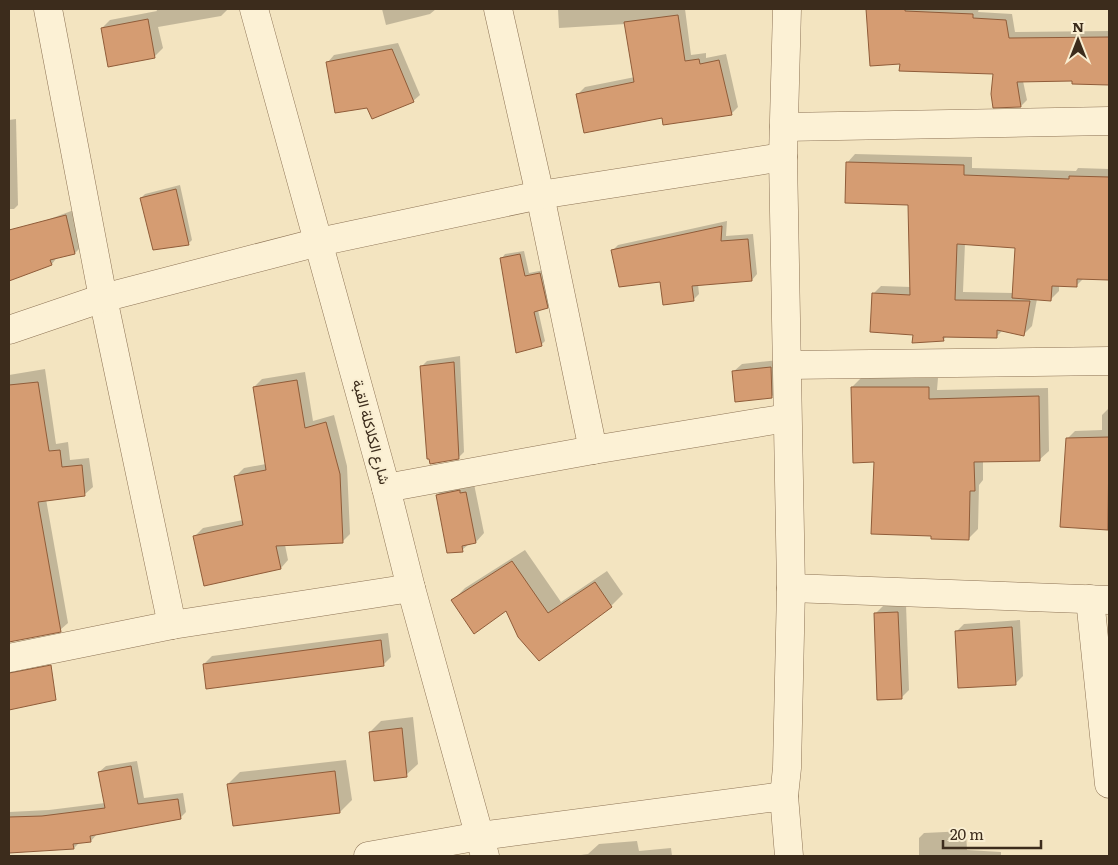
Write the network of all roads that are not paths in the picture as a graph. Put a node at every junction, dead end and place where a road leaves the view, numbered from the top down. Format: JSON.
{"nodes":[{"id":1,"x":48,"y":9,"type":"edge"},
{"id":2,"x":254,"y":9,"type":"edge"},
{"id":3,"x":498,"y":9,"type":"edge"},
{"id":4,"x":787,"y":9,"type":"edge"},
{"id":5,"x":1109,"y":121,"type":"edge"},
{"id":6,"x":784,"y":127,"type":"junction"},
{"id":7,"x":783,"y":157,"type":"junction"},
{"id":8,"x":540,"y":195,"type":"junction"},
{"id":9,"x":318,"y":242,"type":"junction"},
{"id":10,"x":103,"y":298,"type":"junction"},
{"id":11,"x":9,"y":330,"type":"edge"},
{"id":12,"x":1109,"y":361,"type":"edge"},
{"id":13,"x":787,"y":365,"type":"junction"},
{"id":14,"x":787,"y":418,"type":"junction"},
{"id":15,"x":593,"y":450,"type":"junction"},
{"id":16,"x":386,"y":488,"type":"junction"},
{"id":17,"x":411,"y":588,"type":"junction"},
{"id":18,"x":790,"y":588,"type":"junction"},
{"id":19,"x":1100,"y":600,"type":"edge"},
{"id":20,"x":172,"y":625,"type":"junction"},
{"id":21,"x":9,"y":658,"type":"edge"},
{"id":22,"x":1109,"y":784,"type":"edge"},
{"id":23,"x":784,"y":796,"type":"junction"},
{"id":24,"x":482,"y":846,"type":"edge"},
{"id":25,"x":368,"y":856,"type":"edge"},
{"id":26,"x":789,"y":856,"type":"edge"}],
"edges":[{"from":1,"to":10,"type":"street"},
{"from":2,"to":9,"type":"street","name":"شارع الكلاكلة القبة"},
{"from":3,"to":8,"type":"street"},
{"from":4,"to":6,"type":"street"},
{"from":5,"to":6,"type":"street"},
{"from":6,"to":7,"type":"street"},
{"from":7,"to":8,"type":"street"},
{"from":7,"to":13,"type":"street"},
{"from":8,"to":9,"type":"street"},
{"from":8,"to":15,"type":"street"},
{"from":9,"to":10,"type":"street"},
{"from":9,"to":16,"type":"street","name":"شارع الكلاكلة القبة"},
{"from":10,"to":11,"type":"street"},
{"from":10,"to":20,"type":"street"},
{"from":12,"to":13,"type":"street"},
{"from":13,"to":14,"type":"street"},
{"from":14,"to":15,"type":"street"},
{"from":14,"to":18,"type":"street"},
{"from":15,"to":16,"type":"street"},
{"from":16,"to":17,"type":"street","name":"شارع الكلاكلة القبة"},
{"from":17,"to":20,"type":"street"},
{"from":17,"to":24,"type":"street","name":"شارع الكلاكلة القبة"},
{"from":18,"to":19,"type":"street"},
{"from":18,"to":23,"type":"street"},
{"from":19,"to":22,"type":"street"},
{"from":20,"to":21,"type":"street"},
{"from":23,"to":24,"type":"street"},
{"from":23,"to":26,"type":"street"},
{"from":24,"to":25,"type":"street"}]}
